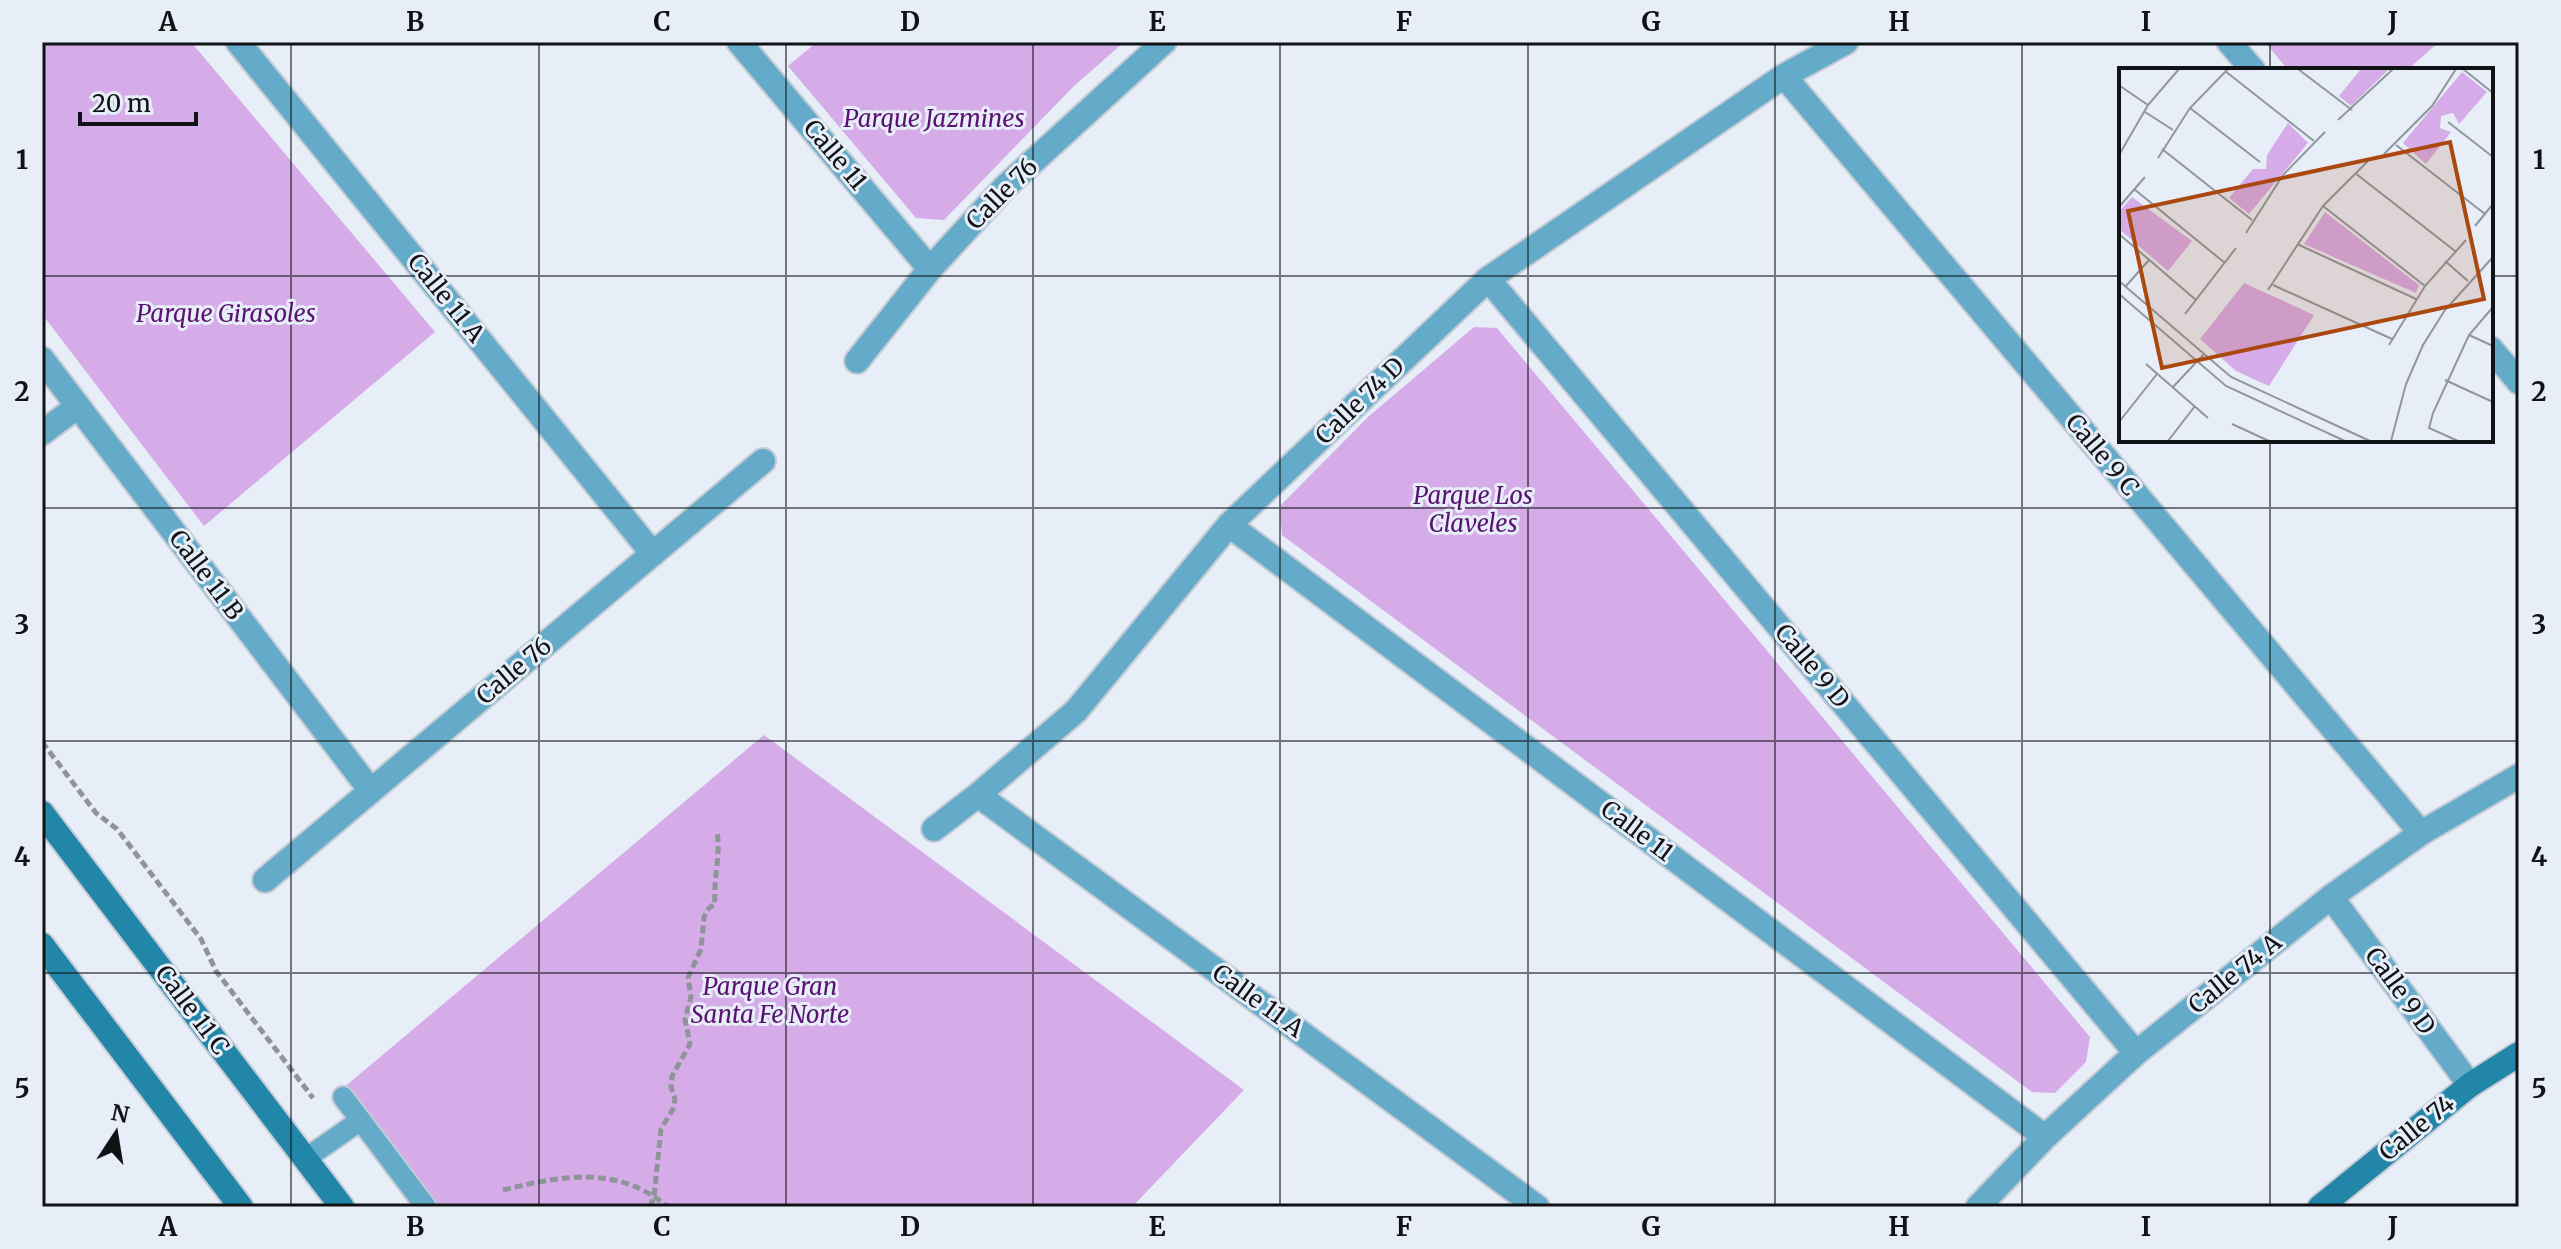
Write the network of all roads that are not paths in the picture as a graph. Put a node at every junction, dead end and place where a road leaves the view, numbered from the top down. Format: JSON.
{"nodes":[{"id":1,"x":238,"y":42,"type":"edge"},
{"id":2,"x":739,"y":42,"type":"edge"},
{"id":3,"x":1164,"y":42,"type":"edge"},
{"id":4,"x":1846,"y":42,"type":"edge"},
{"id":5,"x":2229,"y":42,"type":"edge"},
{"id":6,"x":2251,"y":68,"type":"edge"},
{"id":7,"x":1784,"y":76,"type":"junction"},
{"id":8,"x":930,"y":269,"type":"junction"},
{"id":9,"x":1488,"y":279,"type":"junction"},
{"id":10,"x":2493,"y":351,"type":"edge"},
{"id":11,"x":42,"y":359,"type":"edge"},
{"id":12,"x":857,"y":361,"type":"dead end"},
{"id":13,"x":2519,"y":382,"type":"edge"},
{"id":14,"x":78,"y":406,"type":"junction"},
{"id":15,"x":42,"y":433,"type":"edge"},
{"id":16,"x":763,"y":461,"type":"dead end"},
{"id":17,"x":1229,"y":525,"type":"junction"},
{"id":18,"x":653,"y":554,"type":"junction"},
{"id":19,"x":2519,"y":776,"type":"edge"},
{"id":20,"x":371,"y":791,"type":"junction"},
{"id":21,"x":978,"y":795,"type":"junction"},
{"id":22,"x":42,"y":813,"type":"edge"},
{"id":23,"x":934,"y":829,"type":"dead end"},
{"id":24,"x":2421,"y":833,"type":"junction"},
{"id":25,"x":265,"y":880,"type":"dead end"},
{"id":26,"x":2331,"y":897,"type":"junction"},
{"id":27,"x":42,"y":945,"type":"edge"},
{"id":28,"x":2136,"y":1053,"type":"junction"},
{"id":29,"x":2519,"y":1054,"type":"edge"},
{"id":30,"x":2470,"y":1085,"type":"junction"},
{"id":31,"x":343,"y":1097,"type":"dead end"},
{"id":32,"x":361,"y":1120,"type":"junction"},
{"id":33,"x":2045,"y":1137,"type":"junction"},
{"id":34,"x":305,"y":1159,"type":"junction"},
{"id":35,"x":241,"y":1207,"type":"edge"},
{"id":36,"x":342,"y":1207,"type":"edge"},
{"id":37,"x":426,"y":1207,"type":"edge"},
{"id":38,"x":1537,"y":1207,"type":"edge"},
{"id":39,"x":1978,"y":1207,"type":"edge"},
{"id":40,"x":2320,"y":1207,"type":"edge"}],
"edges":[{"from":1,"to":18,"type":"street","name":"Calle 11 A"},
{"from":2,"to":8,"type":"street","name":"Calle 11"},
{"from":3,"to":8,"type":"street","name":"Calle 76"},
{"from":4,"to":7,"type":"street","name":"Calle 74 D"},
{"from":5,"to":6,"type":"street"},
{"from":7,"to":9,"type":"street","name":"Calle 74 D"},
{"from":7,"to":24,"type":"street","name":"Calle 9 C"},
{"from":8,"to":12,"type":"street","name":"Calle 76"},
{"from":9,"to":17,"type":"street","name":"Calle 74 D"},
{"from":9,"to":28,"type":"street","name":"Calle 9 D"},
{"from":10,"to":13,"type":"street"},
{"from":11,"to":14,"type":"street","name":"Calle 11 B"},
{"from":14,"to":15,"type":"street"},
{"from":14,"to":20,"type":"street","name":"Calle 11 B"},
{"from":16,"to":18,"type":"street","name":"Calle 76"},
{"from":17,"to":21,"type":"street","name":"Calle 74 D"},
{"from":17,"to":33,"type":"street","name":"Calle 11"},
{"from":18,"to":20,"type":"street","name":"Calle 76"},
{"from":19,"to":24,"type":"street","name":"Calle 74 A"},
{"from":20,"to":25,"type":"street","name":"Calle 76"},
{"from":21,"to":23,"type":"street","name":"Calle 74 D"},
{"from":21,"to":38,"type":"street","name":"Calle 11 A"},
{"from":22,"to":34,"type":"main road","name":"Calle 11 C"},
{"from":24,"to":26,"type":"street","name":"Calle 74 A"},
{"from":26,"to":28,"type":"street","name":"Calle 74 A"},
{"from":26,"to":30,"type":"street","name":"Calle 9 D"},
{"from":27,"to":35,"type":"main road"},
{"from":28,"to":33,"type":"street","name":"Calle 74 A"},
{"from":29,"to":30,"type":"main road","name":"Calle 74"},
{"from":30,"to":40,"type":"main road","name":"Calle 74"},
{"from":31,"to":32,"type":"lane"},
{"from":32,"to":34,"type":"lane"},
{"from":32,"to":37,"type":"lane"},
{"from":33,"to":39,"type":"street","name":"Calle 74 A"},
{"from":34,"to":36,"type":"main road","name":"Calle 11 C"}]}
